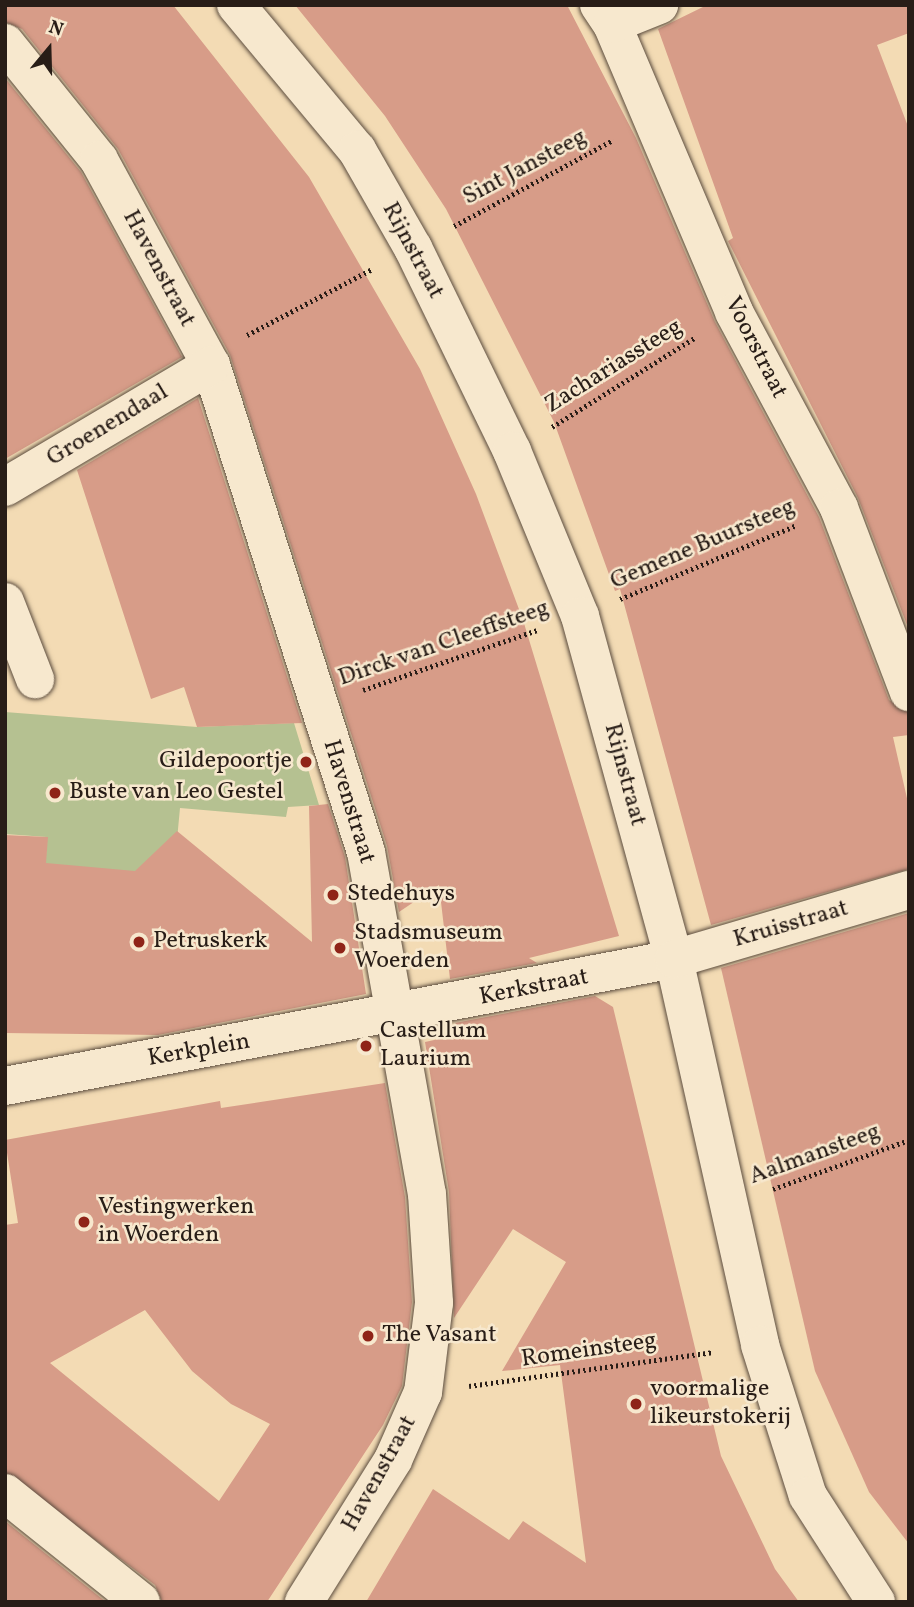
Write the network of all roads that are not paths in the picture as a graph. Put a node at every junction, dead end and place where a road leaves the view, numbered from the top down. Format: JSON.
{"nodes":[{"id":1,"x":236,"y":5,"type":"edge"},
{"id":2,"x":659,"y":5,"type":"edge"},
{"id":3,"x":606,"y":14,"type":"edge"},
{"id":4,"x":5,"y":43,"type":"edge"},
{"id":5,"x":208,"y":361,"type":"junction"},
{"id":6,"x":5,"y":488,"type":"edge"},
{"id":7,"x":5,"y":602,"type":"edge"},
{"id":8,"x":35,"y":679,"type":"dead end"},
{"id":9,"x":909,"y":692,"type":"edge"},
{"id":10,"x":909,"y":890,"type":"edge"},
{"id":11,"x":674,"y":959,"type":"junction"},
{"id":12,"x":393,"y":1016,"type":"junction"},
{"id":13,"x":5,"y":1086,"type":"edge"},
{"id":14,"x":5,"y":1493,"type":"edge"},
{"id":15,"x":141,"y":1602,"type":"edge"},
{"id":16,"x":304,"y":1602,"type":"edge"},
{"id":17,"x":876,"y":1602,"type":"edge"}],
"edges":[{"from":1,"to":11,"type":"street","name":"Rijnstraat"},
{"from":2,"to":3,"type":"street"},
{"from":3,"to":9,"type":"street","name":"Voorstraat"},
{"from":4,"to":5,"type":"street","name":"Havenstraat"},
{"from":5,"to":6,"type":"street","name":"Groenendaal"},
{"from":5,"to":12,"type":"street","name":"Havenstraat"},
{"from":7,"to":8,"type":"street"},
{"from":10,"to":11,"type":"street","name":"Kruisstraat"},
{"from":11,"to":12,"type":"street","name":"Kerkstraat"},
{"from":11,"to":17,"type":"street","name":"Rijnstraat"},
{"from":12,"to":13,"type":"street","name":"Kerkplein"},
{"from":12,"to":16,"type":"street","name":"Havenstraat"},
{"from":14,"to":15,"type":"street"}]}
